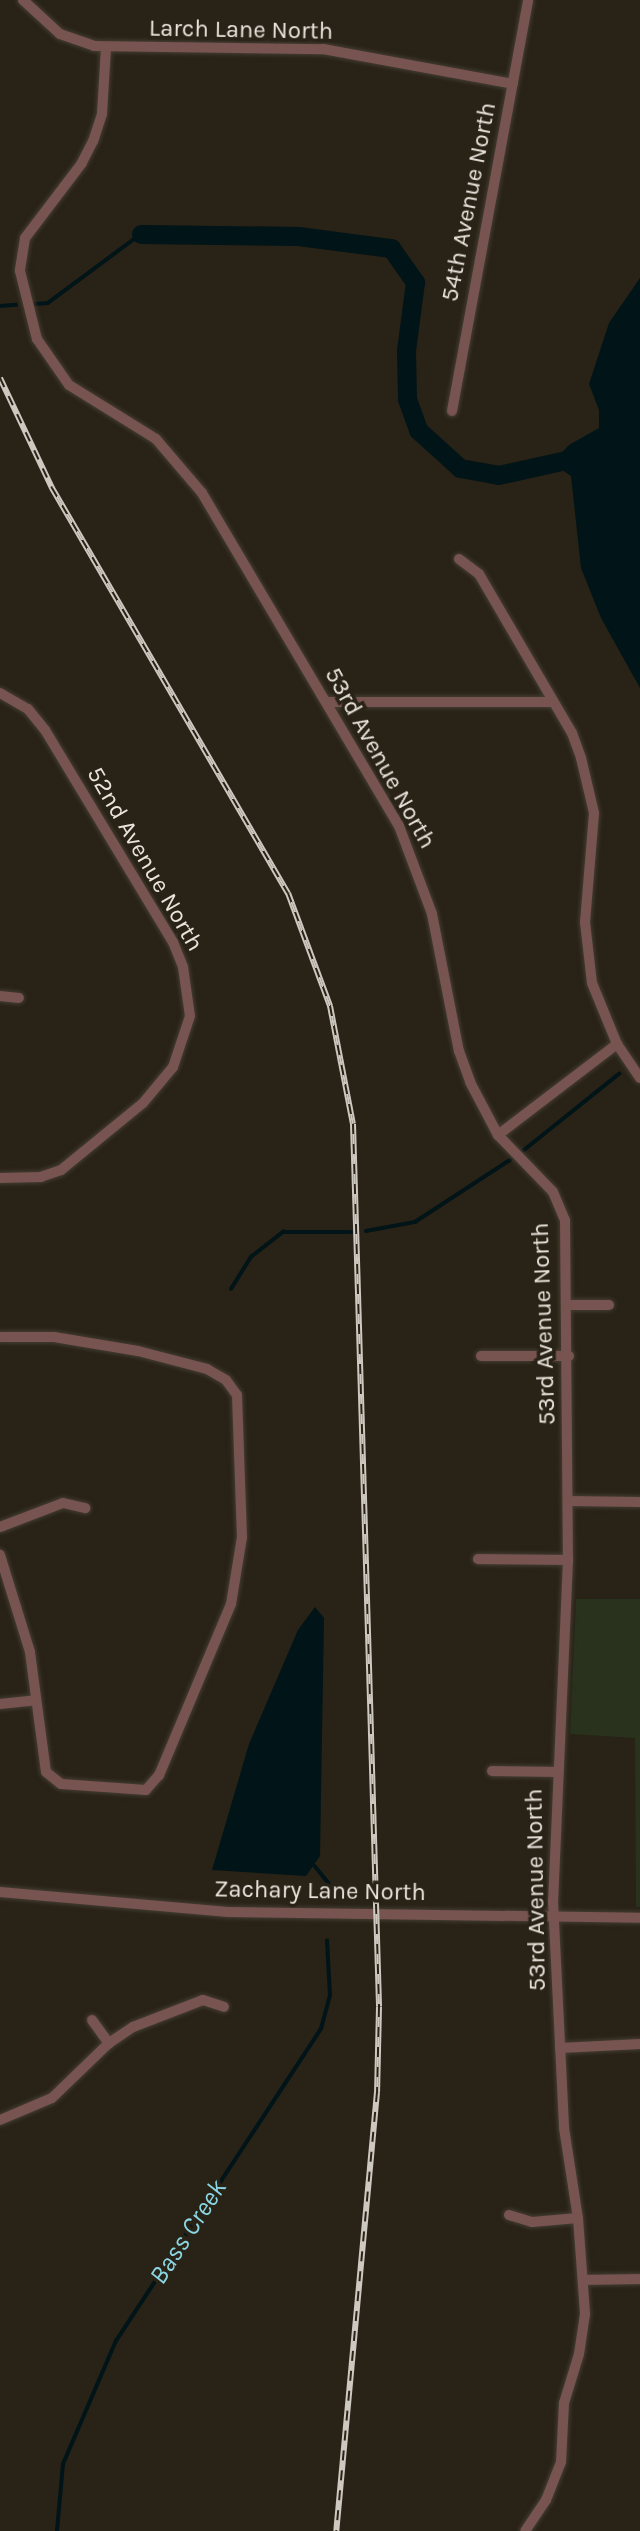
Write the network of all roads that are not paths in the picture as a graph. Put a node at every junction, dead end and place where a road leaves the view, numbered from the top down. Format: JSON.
{"nodes":[{"id":1,"x":23,"y":0,"type":"edge"},
{"id":2,"x":528,"y":0,"type":"edge"},
{"id":3,"x":106,"y":48,"type":"junction"},
{"id":4,"x":513,"y":84,"type":"junction"},
{"id":5,"x":452,"y":411,"type":"dead end"},
{"id":6,"x":459,"y":559,"type":"dead end"},
{"id":7,"x":0,"y":693,"type":"edge"},
{"id":8,"x":326,"y":702,"type":"junction"},
{"id":9,"x":553,"y":702,"type":"junction"},
{"id":10,"x":0,"y":996,"type":"edge"},
{"id":11,"x":19,"y":998,"type":"dead end"},
{"id":12,"x":617,"y":1044,"type":"junction"},
{"id":13,"x":640,"y":1079,"type":"edge"},
{"id":14,"x":498,"y":1135,"type":"junction"},
{"id":15,"x":0,"y":1178,"type":"edge"},
{"id":16,"x":569,"y":1305,"type":"junction"},
{"id":17,"x":609,"y":1305,"type":"dead end"},
{"id":18,"x":0,"y":1337,"type":"edge"},
{"id":19,"x":481,"y":1356,"type":"dead end"},
{"id":20,"x":569,"y":1356,"type":"junction"},
{"id":21,"x":568,"y":1501,"type":"junction"},
{"id":22,"x":640,"y":1502,"type":"edge"},
{"id":23,"x":85,"y":1508,"type":"dead end"},
{"id":24,"x":0,"y":1527,"type":"edge"},
{"id":25,"x":0,"y":1555,"type":"edge"},
{"id":26,"x":478,"y":1559,"type":"dead end"},
{"id":27,"x":568,"y":1560,"type":"junction"},
{"id":28,"x":36,"y":1700,"type":"junction"},
{"id":29,"x":0,"y":1704,"type":"edge"},
{"id":30,"x":492,"y":1771,"type":"dead end"},
{"id":31,"x":556,"y":1772,"type":"junction"},
{"id":32,"x":0,"y":1892,"type":"edge"},
{"id":33,"x":555,"y":1918,"type":"junction"},
{"id":34,"x":640,"y":1918,"type":"edge"},
{"id":35,"x":224,"y":2007,"type":"dead end"},
{"id":36,"x":92,"y":2020,"type":"dead end"},
{"id":37,"x":109,"y":2043,"type":"junction"},
{"id":38,"x":640,"y":2044,"type":"edge"},
{"id":39,"x":560,"y":2048,"type":"junction"},
{"id":40,"x":0,"y":2120,"type":"edge"},
{"id":41,"x":509,"y":2215,"type":"dead end"},
{"id":42,"x":578,"y":2218,"type":"junction"},
{"id":43,"x":640,"y":2278,"type":"edge"},
{"id":44,"x":583,"y":2280,"type":"junction"},
{"id":45,"x":526,"y":2531,"type":"edge"}],
"edges":[{"from":1,"to":3,"type":"street","name":"Larch Lane North"},
{"from":2,"to":4,"type":"street","name":"54th Avenue North"},
{"from":3,"to":4,"type":"street","name":"Larch Lane North"},
{"from":3,"to":8,"type":"street","name":"53rd Avenue North"},
{"from":4,"to":5,"type":"street","name":"54th Avenue North"},
{"from":6,"to":9,"type":"street"},
{"from":7,"to":15,"type":"street","name":"52nd Avenue North"},
{"from":8,"to":9,"type":"street"},
{"from":8,"to":14,"type":"street","name":"53rd Avenue North"},
{"from":9,"to":12,"type":"street"},
{"from":10,"to":11,"type":"street"},
{"from":12,"to":13,"type":"street"},
{"from":12,"to":14,"type":"street"},
{"from":14,"to":16,"type":"street","name":"53rd Avenue North"},
{"from":16,"to":17,"type":"street"},
{"from":16,"to":20,"type":"street","name":"53rd Avenue North"},
{"from":18,"to":28,"type":"street"},
{"from":19,"to":20,"type":"street"},
{"from":20,"to":21,"type":"street","name":"53rd Avenue North"},
{"from":21,"to":22,"type":"street"},
{"from":21,"to":27,"type":"street","name":"53rd Avenue North"},
{"from":23,"to":24,"type":"street"},
{"from":25,"to":28,"type":"street"},
{"from":26,"to":27,"type":"street"},
{"from":27,"to":31,"type":"street","name":"53rd Avenue North"},
{"from":28,"to":29,"type":"street"},
{"from":30,"to":31,"type":"street"},
{"from":31,"to":33,"type":"street","name":"53rd Avenue North"},
{"from":32,"to":33,"type":"street","name":"Zachary Lane North"},
{"from":33,"to":34,"type":"street","name":"Zachary Lane North"},
{"from":33,"to":39,"type":"street","name":"53rd Avenue North"},
{"from":35,"to":37,"type":"street"},
{"from":36,"to":37,"type":"street"},
{"from":37,"to":40,"type":"street"},
{"from":38,"to":39,"type":"street"},
{"from":39,"to":42,"type":"street","name":"53rd Avenue North"},
{"from":41,"to":42,"type":"street"},
{"from":42,"to":44,"type":"street","name":"53rd Avenue North"},
{"from":43,"to":44,"type":"street"},
{"from":44,"to":45,"type":"street","name":"53rd Avenue North"}]}
